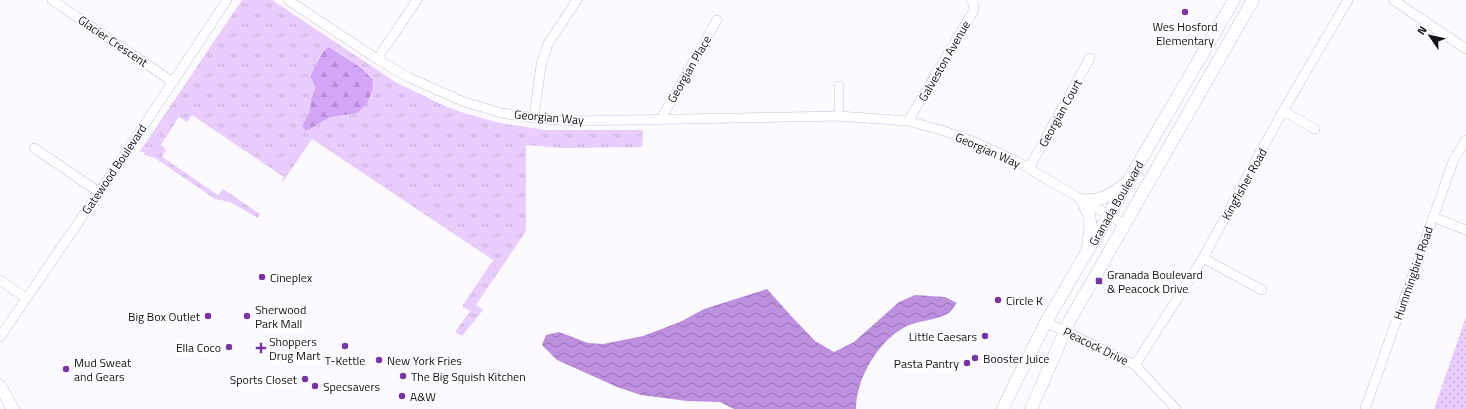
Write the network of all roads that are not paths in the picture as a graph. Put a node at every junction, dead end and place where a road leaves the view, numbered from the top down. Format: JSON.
{"nodes":[{"id":1,"x":52,"y":0,"type":"edge"},
{"id":2,"x":227,"y":0,"type":"edge"},
{"id":3,"x":288,"y":0,"type":"edge"},
{"id":4,"x":417,"y":0,"type":"edge"},
{"id":5,"x":577,"y":0,"type":"edge"},
{"id":6,"x":971,"y":0,"type":"edge"},
{"id":7,"x":1234,"y":0,"type":"edge"},
{"id":8,"x":1253,"y":0,"type":"edge"},
{"id":9,"x":1348,"y":0,"type":"edge"},
{"id":10,"x":1393,"y":0,"type":"edge"},
{"id":11,"x":717,"y":20,"type":"dead end"},
{"id":12,"x":1466,"y":48,"type":"edge"},
{"id":13,"x":1090,"y":58,"type":"dead end"},
{"id":14,"x":377,"y":59,"type":"junction"},
{"id":15,"x":173,"y":82,"type":"junction"},
{"id":16,"x":839,"y":86,"type":"dead end"},
{"id":17,"x":1283,"y":111,"type":"junction"},
{"id":18,"x":839,"y":116,"type":"junction"},
{"id":19,"x":534,"y":118,"type":"junction"},
{"id":20,"x":661,"y":119,"type":"junction"},
{"id":21,"x":908,"y":121,"type":"junction"},
{"id":22,"x":1315,"y":129,"type":"dead end"},
{"id":23,"x":1466,"y":140,"type":"edge"},
{"id":24,"x":34,"y":148,"type":"dead end"},
{"id":25,"x":1029,"y":168,"type":"junction"},
{"id":26,"x":1129,"y":180,"type":"junction"},
{"id":27,"x":99,"y":192,"type":"junction"},
{"id":28,"x":1082,"y":200,"type":"junction"},
{"id":29,"x":1109,"y":216,"type":"junction"},
{"id":30,"x":1433,"y":217,"type":"junction"},
{"id":31,"x":1124,"y":224,"type":"junction"},
{"id":32,"x":1466,"y":230,"type":"edge"},
{"id":33,"x":1087,"y":253,"type":"junction"},
{"id":34,"x":1203,"y":258,"type":"junction"},
{"id":35,"x":0,"y":280,"type":"edge"},
{"id":36,"x":1262,"y":290,"type":"dead end"},
{"id":37,"x":26,"y":298,"type":"junction"},
{"id":38,"x":1046,"y":322,"type":"junction"},
{"id":39,"x":1065,"y":331,"type":"junction"},
{"id":40,"x":0,"y":337,"type":"edge"},
{"id":41,"x":1135,"y":365,"type":"junction"},
{"id":42,"x":0,"y":386,"type":"edge"},
{"id":43,"x":0,"y":403,"type":"edge"},
{"id":44,"x":9,"y":409,"type":"edge"},
{"id":45,"x":13,"y":409,"type":"edge"},
{"id":46,"x":1003,"y":409,"type":"edge"},
{"id":47,"x":1031,"y":409,"type":"edge"},
{"id":48,"x":1176,"y":409,"type":"edge"},
{"id":49,"x":1365,"y":409,"type":"edge"}],
"edges":[{"from":1,"to":15,"type":"street","name":"Glacier Crescent"},
{"from":2,"to":15,"type":"street","name":"Gatewood Boulevard"},
{"from":3,"to":14,"type":"street","name":"Georgian Way"},
{"from":4,"to":14,"type":"street"},
{"from":5,"to":19,"type":"street"},
{"from":6,"to":21,"type":"street","name":"Galveston Avenue"},
{"from":7,"to":26,"type":"main road","name":"Granada Boulevard"},
{"from":8,"to":31,"type":"main road","name":"Granada Boulevard"},
{"from":9,"to":17,"type":"street","name":"Kingfisher Road"},
{"from":10,"to":12,"type":"street"},
{"from":11,"to":20,"type":"street","name":"Georgian Place"},
{"from":13,"to":25,"type":"street","name":"Georgian Court"},
{"from":14,"to":19,"type":"street","name":"Georgian Way"},
{"from":15,"to":27,"type":"street","name":"Gatewood Boulevard"},
{"from":16,"to":18,"type":"street"},
{"from":17,"to":22,"type":"street"},
{"from":17,"to":34,"type":"street","name":"Kingfisher Road"},
{"from":18,"to":20,"type":"street","name":"Georgian Way"},
{"from":18,"to":21,"type":"street","name":"Georgian Way"},
{"from":19,"to":20,"type":"street","name":"Georgian Way"},
{"from":21,"to":25,"type":"street","name":"Georgian Way"},
{"from":23,"to":30,"type":"street","name":"Hummingbird Road"},
{"from":24,"to":27,"type":"street"},
{"from":25,"to":28,"type":"street","name":"Georgian Way"},
{"from":26,"to":28,"type":"main road"},
{"from":26,"to":29,"type":"main road","name":"Granada Boulevard"},
{"from":27,"to":37,"type":"street","name":"Gatewood Boulevard"},
{"from":28,"to":29,"type":"street","name":"Georgian Way"},
{"from":28,"to":33,"type":"main road"},
{"from":29,"to":31,"type":"street","name":"Georgian Way"},
{"from":29,"to":33,"type":"main road","name":"Granada Boulevard"},
{"from":30,"to":32,"type":"street"},
{"from":30,"to":49,"type":"street","name":"Hummingbird Road"},
{"from":31,"to":39,"type":"main road","name":"Granada Boulevard"},
{"from":33,"to":38,"type":"main road","name":"Granada Boulevard"},
{"from":34,"to":36,"type":"street"},
{"from":34,"to":41,"type":"street","name":"Kingfisher Road"},
{"from":35,"to":37,"type":"street"},
{"from":37,"to":40,"type":"street","name":"Gatewood Boulevard"},
{"from":38,"to":39,"type":"street","name":"Peacock Drive"},
{"from":38,"to":46,"type":"main road","name":"Granada Boulevard"},
{"from":39,"to":41,"type":"street","name":"Peacock Drive"},
{"from":39,"to":47,"type":"main road","name":"Granada Boulevard"},
{"from":41,"to":48,"type":"street","name":"Peacock Drive"},
{"from":42,"to":45,"type":"main road"},
{"from":43,"to":44,"type":"main road"}]}
